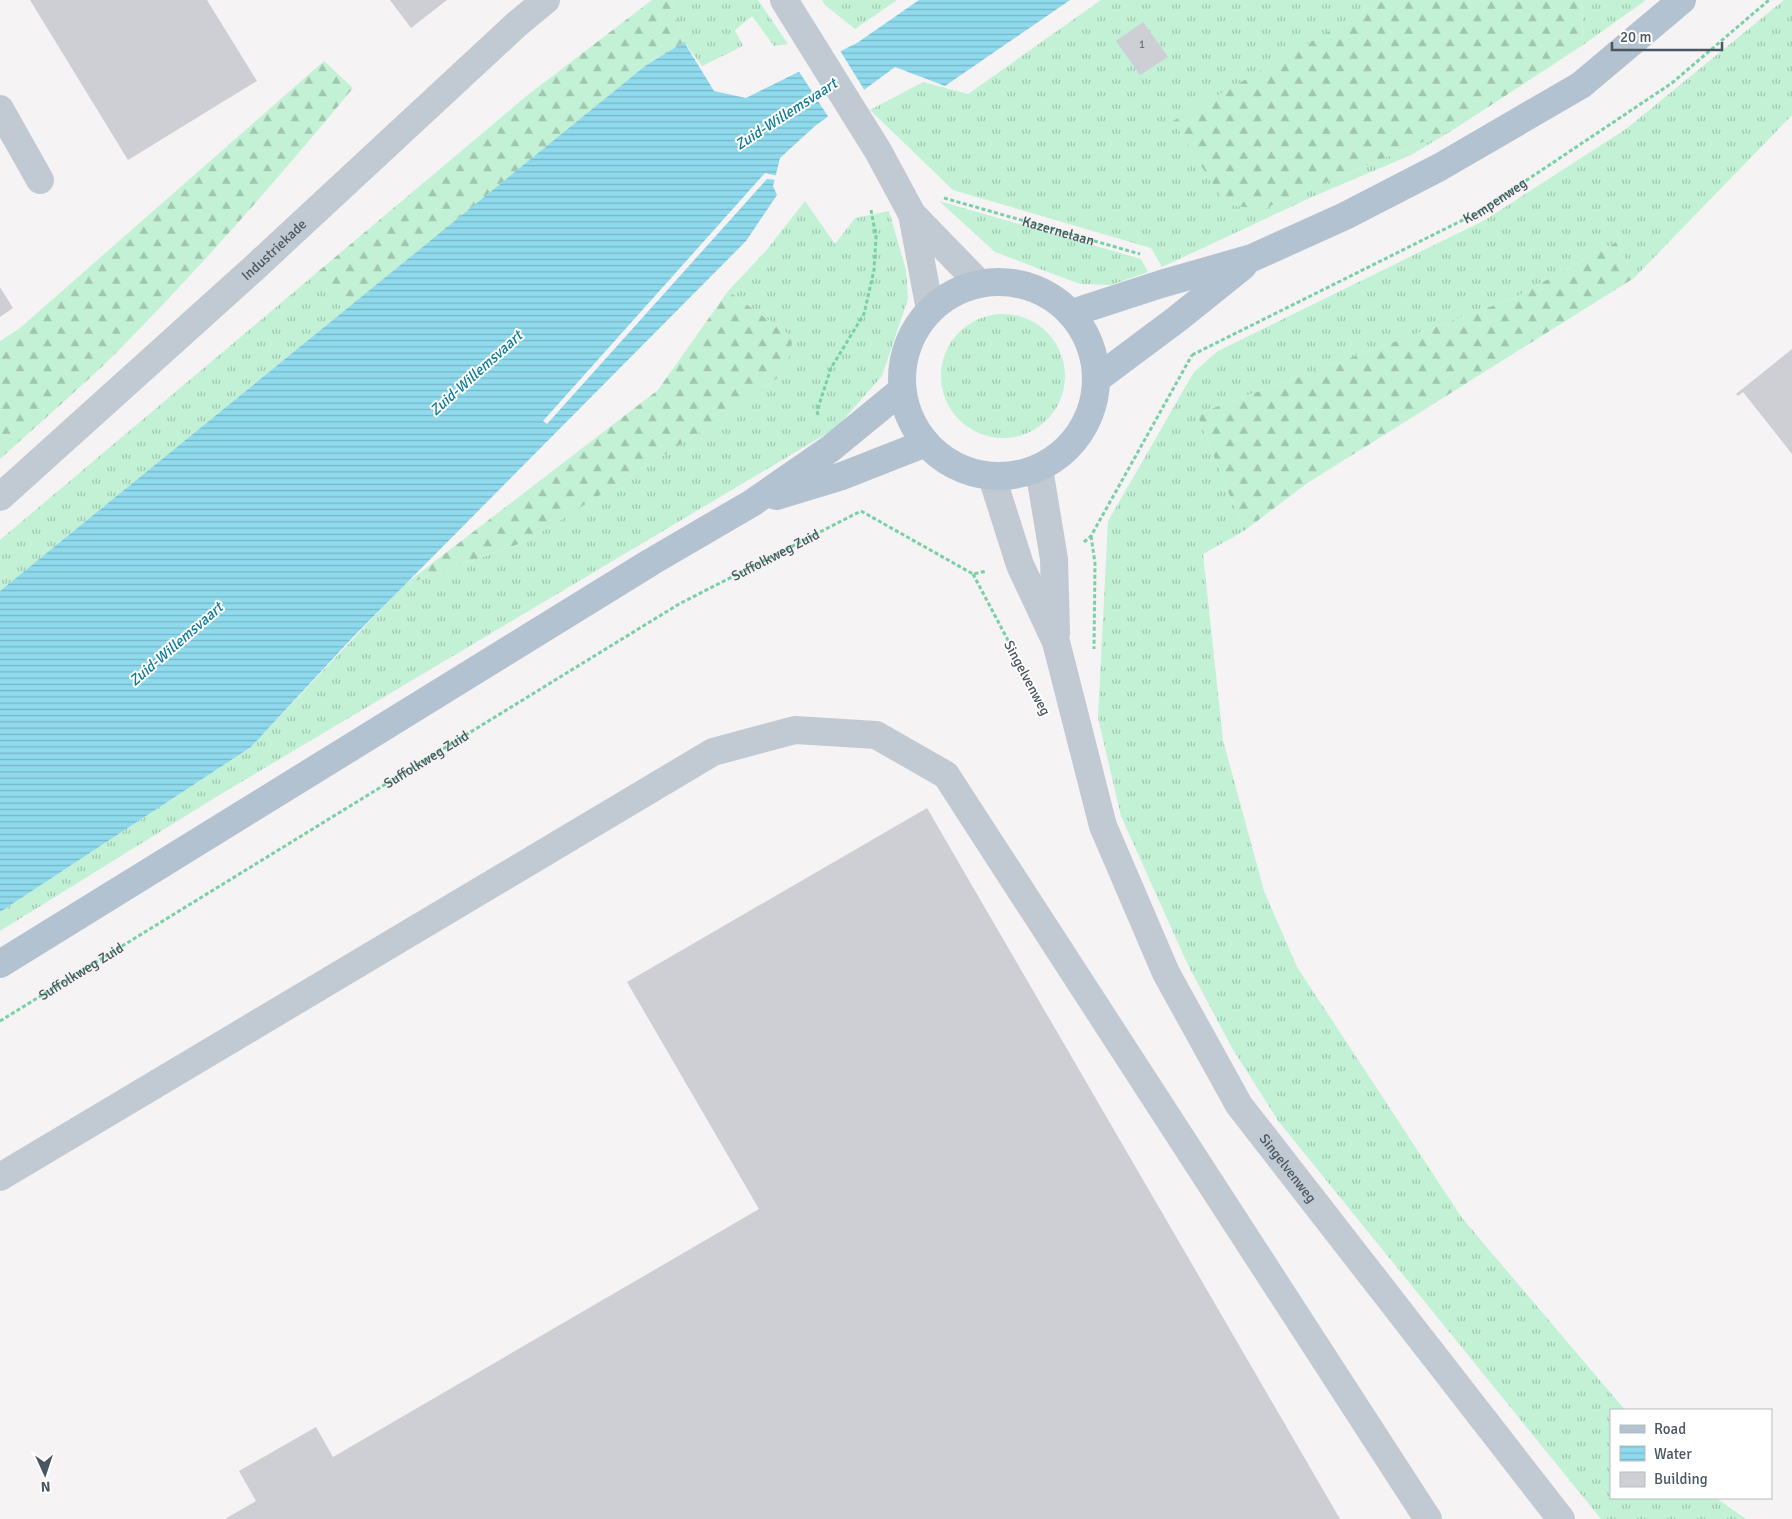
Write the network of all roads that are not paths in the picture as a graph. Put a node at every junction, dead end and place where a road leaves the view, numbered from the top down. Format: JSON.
{"nodes":[{"id":1,"x":546,"y":0,"type":"edge"},
{"id":2,"x":784,"y":0,"type":"edge"},
{"id":3,"x":1682,"y":0,"type":"edge"},
{"id":4,"x":0,"y":110,"type":"edge"},
{"id":5,"x":40,"y":180,"type":"dead end"},
{"id":6,"x":912,"y":214,"type":"junction"},
{"id":7,"x":1252,"y":258,"type":"junction"},
{"id":8,"x":979,"y":283,"type":"junction"},
{"id":9,"x":930,"y":310,"type":"junction"},
{"id":10,"x":1072,"y":313,"type":"junction"},
{"id":11,"x":1098,"y":378,"type":"junction"},
{"id":12,"x":902,"y":390,"type":"junction"},
{"id":13,"x":926,"y":444,"type":"junction"},
{"id":14,"x":1039,"y":469,"type":"junction"},
{"id":15,"x":992,"y":477,"type":"junction"},
{"id":16,"x":0,"y":497,"type":"edge"},
{"id":17,"x":752,"y":503,"type":"junction"},
{"id":18,"x":1056,"y":642,"type":"junction"},
{"id":19,"x":0,"y":964,"type":"edge"},
{"id":20,"x":0,"y":1177,"type":"edge"},
{"id":21,"x":1428,"y":1519,"type":"edge"},
{"id":22,"x":1561,"y":1519,"type":"edge"}],
"edges":[{"from":1,"to":16,"type":"street","name":"Industriekade"},
{"from":2,"to":6,"type":"street"},
{"from":3,"to":7,"type":"main road"},
{"from":4,"to":5,"type":"street"},
{"from":6,"to":8,"type":"street"},
{"from":6,"to":9,"type":"street"},
{"from":7,"to":10,"type":"main road"},
{"from":7,"to":11,"type":"main road"},
{"from":8,"to":9,"type":"main road"},
{"from":8,"to":10,"type":"main road"},
{"from":9,"to":12,"type":"main road"},
{"from":10,"to":11,"type":"main road"},
{"from":11,"to":14,"type":"main road"},
{"from":12,"to":13,"type":"main road"},
{"from":12,"to":17,"type":"main road"},
{"from":13,"to":15,"type":"main road"},
{"from":13,"to":17,"type":"main road"},
{"from":14,"to":15,"type":"main road"},
{"from":14,"to":18,"type":"street","name":"Singelvenweg"},
{"from":15,"to":18,"type":"street","name":"Singelvenweg"},
{"from":17,"to":19,"type":"main road"},
{"from":18,"to":22,"type":"street","name":"Singelvenweg"},
{"from":20,"to":21,"type":"street"}]}
